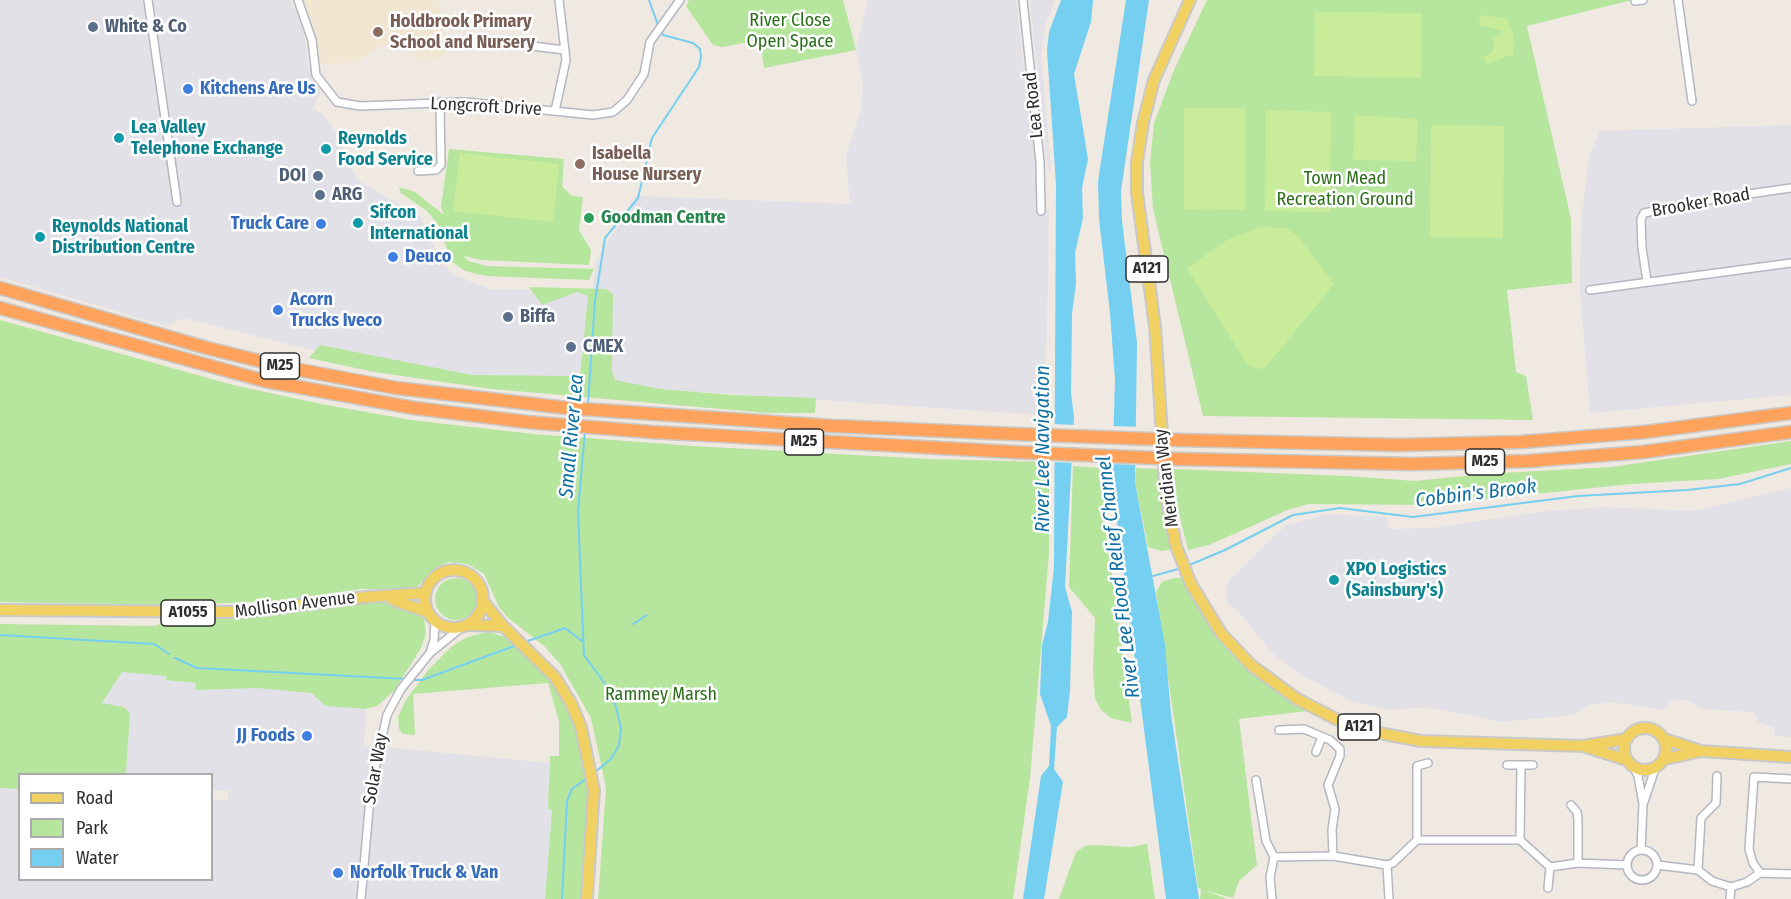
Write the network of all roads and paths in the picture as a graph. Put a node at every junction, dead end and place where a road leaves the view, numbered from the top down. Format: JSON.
{"nodes":[{"id":1,"x":148,"y":0,"type":"edge"},
{"id":2,"x":298,"y":0,"type":"edge"},
{"id":3,"x":559,"y":0,"type":"edge"},
{"id":4,"x":680,"y":0,"type":"edge"},
{"id":5,"x":1023,"y":0,"type":"edge"},
{"id":6,"x":1190,"y":0,"type":"edge"},
{"id":7,"x":1643,"y":0,"type":"edge"},
{"id":8,"x":1678,"y":0,"type":"edge"},
{"id":9,"x":1635,"y":1,"type":"edge"},
{"id":10,"x":507,"y":43,"type":"dead end"},
{"id":11,"x":565,"y":50,"type":"junction"},
{"id":12,"x":1692,"y":101,"type":"dead end"},
{"id":13,"x":440,"y":102,"type":"junction"},
{"id":14,"x":555,"y":111,"type":"junction"},
{"id":15,"x":418,"y":171,"type":"dead end"},
{"id":16,"x":1791,"y":188,"type":"edge"},
{"id":17,"x":177,"y":202,"type":"dead end"},
{"id":18,"x":1041,"y":211,"type":"dead end"},
{"id":19,"x":1791,"y":263,"type":"edge"},
{"id":20,"x":1647,"y":281,"type":"junction"},
{"id":21,"x":0,"y":288,"type":"edge"},
{"id":22,"x":1590,"y":290,"type":"dead end"},
{"id":23,"x":0,"y":308,"type":"edge"},
{"id":24,"x":1791,"y":412,"type":"edge"},
{"id":25,"x":1791,"y":432,"type":"edge"},
{"id":26,"x":426,"y":593,"type":"junction"},
{"id":27,"x":375,"y":596,"type":"junction"},
{"id":28,"x":483,"y":601,"type":"junction"},
{"id":29,"x":0,"y":610,"type":"edge"},
{"id":30,"x":428,"y":612,"type":"junction"},
{"id":31,"x":435,"y":621,"type":"junction"},
{"id":32,"x":466,"y":626,"type":"junction"},
{"id":33,"x":503,"y":626,"type":"junction"},
{"id":34,"x":430,"y":653,"type":"junction"},
{"id":35,"x":1279,"y":730,"type":"dead end"},
{"id":36,"x":1322,"y":737,"type":"junction"},
{"id":37,"x":1627,"y":738,"type":"junction"},
{"id":38,"x":1664,"y":739,"type":"junction"},
{"id":39,"x":1582,"y":746,"type":"junction"},
{"id":40,"x":1701,"y":751,"type":"junction"},
{"id":41,"x":1316,"y":752,"type":"dead end"},
{"id":42,"x":1791,"y":757,"type":"edge"},
{"id":43,"x":1665,"y":759,"type":"junction"},
{"id":44,"x":1428,"y":763,"type":"dead end"},
{"id":45,"x":1630,"y":764,"type":"junction"},
{"id":46,"x":1508,"y":765,"type":"dead end"},
{"id":47,"x":1521,"y":765,"type":"junction"},
{"id":48,"x":1533,"y":765,"type":"dead end"},
{"id":49,"x":1655,"y":768,"type":"junction"},
{"id":50,"x":1717,"y":776,"type":"dead end"},
{"id":51,"x":1791,"y":779,"type":"edge"},
{"id":52,"x":1256,"y":780,"type":"dead end"},
{"id":53,"x":1643,"y":804,"type":"junction"},
{"id":54,"x":1571,"y":805,"type":"dead end"},
{"id":55,"x":1417,"y":840,"type":"junction"},
{"id":56,"x":1520,"y":840,"type":"junction"},
{"id":57,"x":1641,"y":850,"type":"junction"},
{"id":58,"x":1333,"y":856,"type":"junction"},
{"id":59,"x":1274,"y":857,"type":"junction"},
{"id":60,"x":1578,"y":863,"type":"junction"},
{"id":61,"x":1387,"y":865,"type":"junction"},
{"id":62,"x":1627,"y":865,"type":"junction"},
{"id":63,"x":1657,"y":866,"type":"junction"},
{"id":64,"x":1550,"y":867,"type":"junction"},
{"id":65,"x":1698,"y":870,"type":"junction"},
{"id":66,"x":1760,"y":873,"type":"junction"},
{"id":67,"x":1791,"y":874,"type":"edge"},
{"id":68,"x":1731,"y":887,"type":"junction"},
{"id":69,"x":1548,"y":888,"type":"dead end"},
{"id":70,"x":361,"y":899,"type":"edge"},
{"id":71,"x":587,"y":899,"type":"edge"},
{"id":72,"x":1272,"y":899,"type":"edge"},
{"id":73,"x":1389,"y":899,"type":"edge"},
{"id":74,"x":1730,"y":899,"type":"edge"}],
"edges":[{"from":1,"to":17,"type":"street"},
{"from":2,"to":13,"type":"street","name":"Longcroft Drive"},
{"from":3,"to":11,"type":"street"},
{"from":4,"to":14,"type":"street","name":"Longcroft Drive"},
{"from":5,"to":18,"type":"street","name":"Lea Road"},
{"from":6,"to":39,"type":"main road","name":"Meridian Way","number":"A121"},
{"from":7,"to":9,"type":"street"},
{"from":8,"to":12,"type":"street"},
{"from":10,"to":11,"type":"street"},
{"from":11,"to":14,"type":"street"},
{"from":13,"to":14,"type":"street","name":"Longcroft Drive"},
{"from":13,"to":15,"type":"street"},
{"from":16,"to":20,"type":"street","name":"Brooker Road"},
{"from":19,"to":20,"type":"street"},
{"from":20,"to":22,"type":"street"},
{"from":21,"to":24,"type":"highway","number":"M25","bridge":true},
{"from":23,"to":25,"type":"highway","number":"M25","bridge":true},
{"from":26,"to":27,"type":"main road","name":"Mollison Avenue","number":"A1055"},
{"from":26,"to":28,"type":"main road"},
{"from":26,"to":30,"type":"main road"},
{"from":27,"to":29,"type":"main road","name":"Mollison Avenue","number":"A1055"},
{"from":27,"to":30,"type":"main road","name":"Mollison Avenue","number":"A1055"},
{"from":28,"to":32,"type":"main road"},
{"from":28,"to":33,"type":"main road"},
{"from":30,"to":31,"type":"main road"},
{"from":31,"to":32,"type":"main road"},
{"from":31,"to":34,"type":"street","name":"Solar Way"},
{"from":32,"to":33,"type":"main road"},
{"from":32,"to":34,"type":"street","name":"Solar Way"},
{"from":33,"to":71,"type":"main road"},
{"from":34,"to":70,"type":"street","name":"Solar Way"},
{"from":35,"to":36,"type":"street"},
{"from":36,"to":41,"type":"street"},
{"from":36,"to":58,"type":"street"},
{"from":37,"to":38,"type":"main road"},
{"from":37,"to":39,"type":"main road","name":"Meridian Way","number":"A121"},
{"from":37,"to":45,"type":"main road"},
{"from":38,"to":40,"type":"main road"},
{"from":38,"to":43,"type":"main road"},
{"from":39,"to":45,"type":"main road","name":"Meridian Way","number":"A121"},
{"from":40,"to":42,"type":"main road"},
{"from":40,"to":43,"type":"main road"},
{"from":43,"to":49,"type":"main road"},
{"from":44,"to":55,"type":"street"},
{"from":45,"to":49,"type":"main road"},
{"from":45,"to":53,"type":"street"},
{"from":46,"to":47,"type":"street"},
{"from":47,"to":48,"type":"street"},
{"from":47,"to":56,"type":"street"},
{"from":49,"to":53,"type":"street"},
{"from":50,"to":65,"type":"street"},
{"from":51,"to":66,"type":"street"},
{"from":52,"to":59,"type":"street"},
{"from":53,"to":57,"type":"street"},
{"from":54,"to":60,"type":"street"},
{"from":55,"to":56,"type":"street"},
{"from":55,"to":61,"type":"street"},
{"from":56,"to":64,"type":"street"},
{"from":57,"to":62,"type":"street"},
{"from":57,"to":63,"type":"street"},
{"from":58,"to":59,"type":"street"},
{"from":58,"to":61,"type":"street"},
{"from":59,"to":72,"type":"street"},
{"from":60,"to":62,"type":"street"},
{"from":60,"to":64,"type":"street"},
{"from":61,"to":73,"type":"street"},
{"from":62,"to":63,"type":"street"},
{"from":63,"to":65,"type":"street"},
{"from":64,"to":69,"type":"street"},
{"from":65,"to":68,"type":"street"},
{"from":66,"to":67,"type":"street"},
{"from":66,"to":68,"type":"street"},
{"from":68,"to":74,"type":"street"}]}
